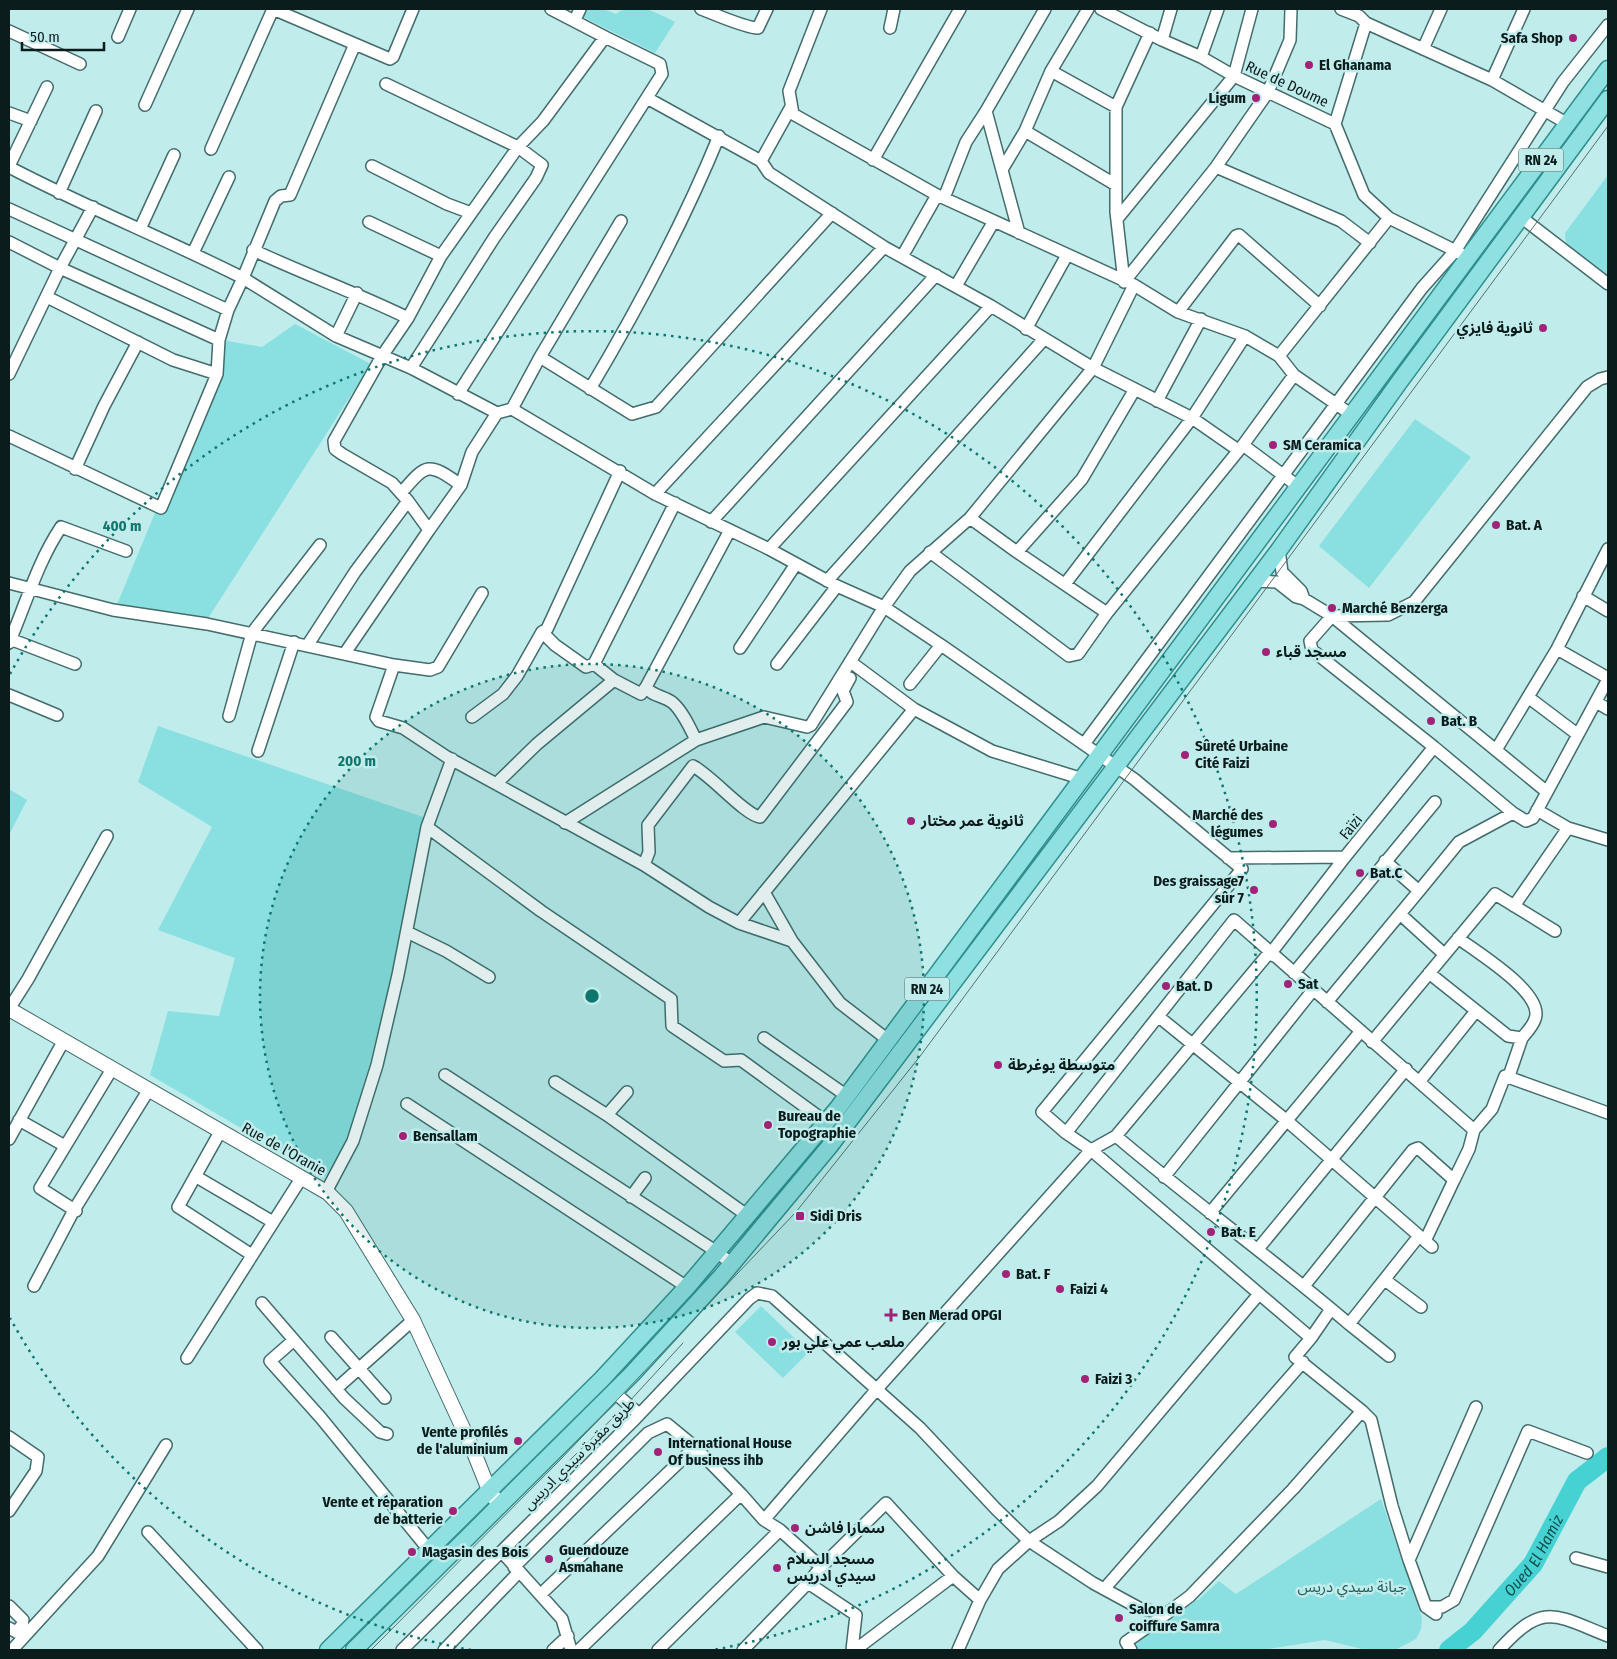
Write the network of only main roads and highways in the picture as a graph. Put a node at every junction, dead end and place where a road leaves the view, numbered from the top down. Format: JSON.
{"nodes":[{"id":1,"x":1608,"y":70,"type":"edge"},
{"id":2,"x":1608,"y":100,"type":"edge"},
{"id":3,"x":1464,"y":257,"type":"junction"},
{"id":4,"x":1489,"y":260,"type":"junction"},
{"id":5,"x":1473,"y":281,"type":"junction"},
{"id":6,"x":328,"y":1650,"type":"edge"},
{"id":7,"x":354,"y":1650,"type":"edge"}],
"edges":[{"from":1,"to":3,"type":"main road","number":"RN 24"},
{"from":2,"to":4,"type":"main road","number":"RN 24"},
{"from":3,"to":4,"type":"main road"},
{"from":3,"to":5,"type":"main road"},
{"from":3,"to":6,"type":"main road","number":"RN 24"},
{"from":4,"to":5,"type":"main road","number":"RN 24"},
{"from":5,"to":7,"type":"main road","number":"RN 24"}]}
